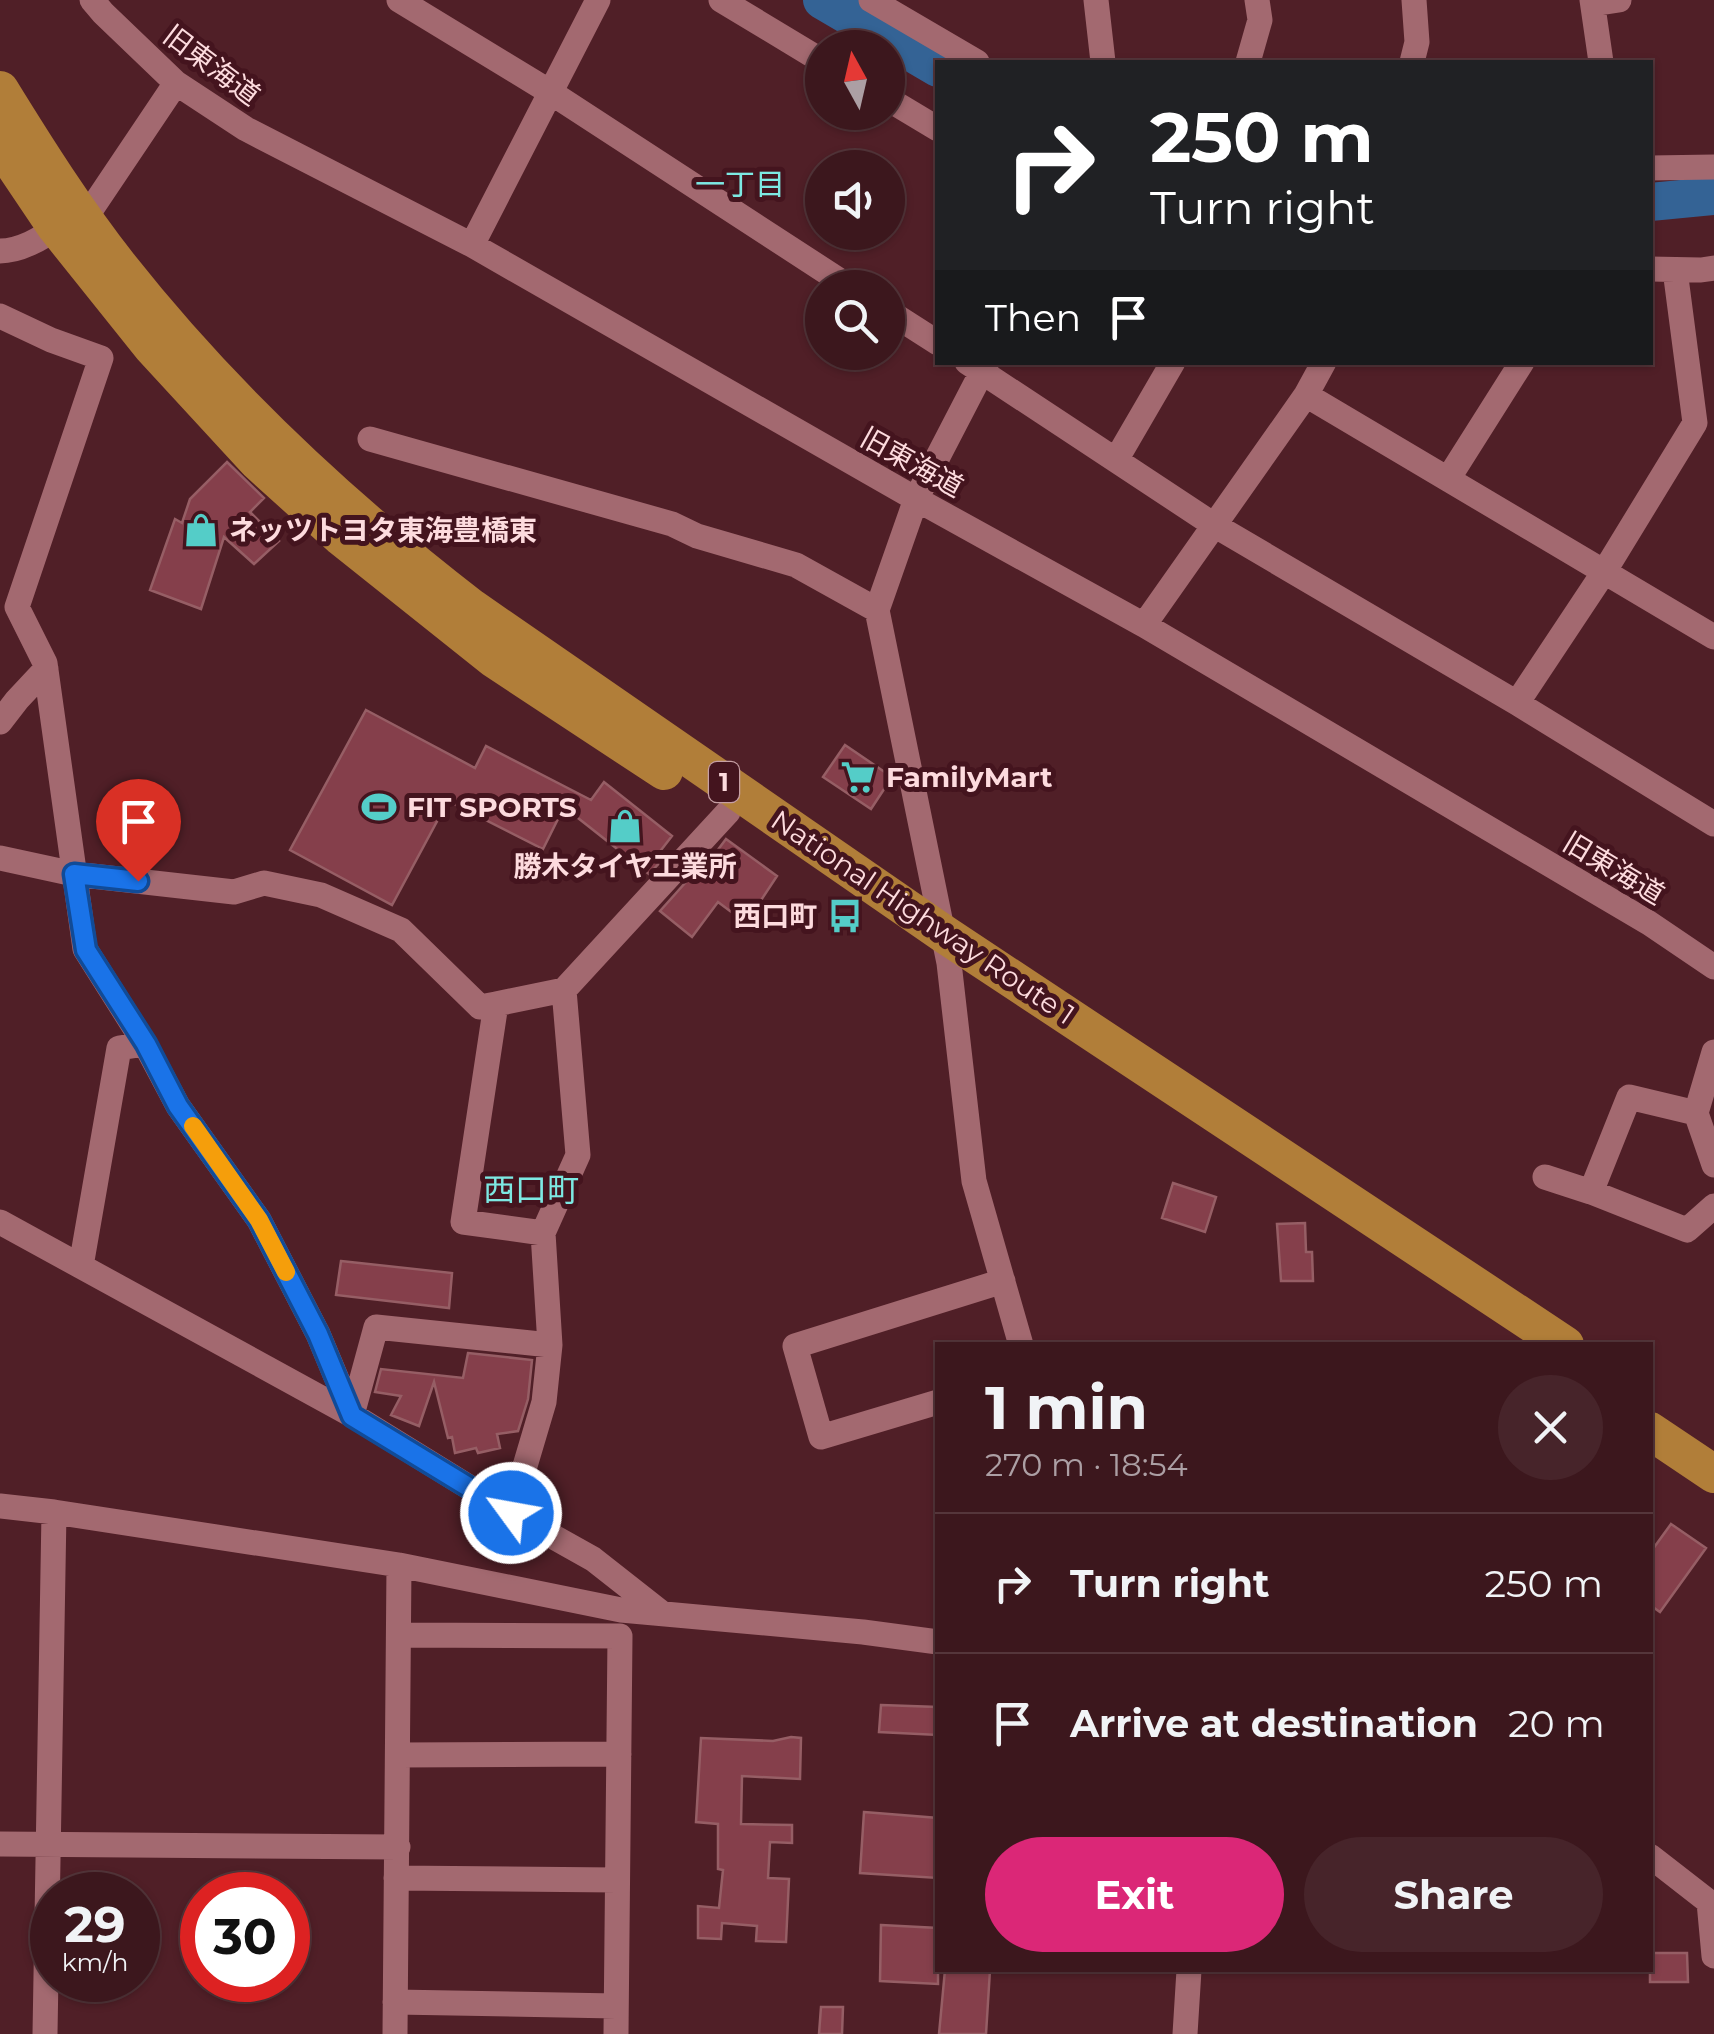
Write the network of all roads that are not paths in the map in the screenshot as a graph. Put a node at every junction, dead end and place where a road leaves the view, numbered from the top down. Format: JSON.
{"nodes":[{"id":1,"x":92,"y":0,"type":"edge"},
{"id":2,"x":399,"y":0,"type":"edge"},
{"id":3,"x":598,"y":0,"type":"edge"},
{"id":4,"x":721,"y":0,"type":"edge"},
{"id":5,"x":1096,"y":0,"type":"edge"},
{"id":6,"x":1257,"y":0,"type":"edge"},
{"id":7,"x":1414,"y":0,"type":"edge"},
{"id":8,"x":1620,"y":0,"type":"edge"},
{"id":9,"x":878,"y":2,"type":"edge"},
{"id":10,"x":1592,"y":2,"type":"edge"},
{"id":11,"x":805,"y":51,"type":"edge"},
{"id":12,"x":974,"y":60,"type":"edge"},
{"id":13,"x":1104,"y":60,"type":"edge"},
{"id":14,"x":1249,"y":60,"type":"edge"},
{"id":15,"x":1412,"y":60,"type":"edge"},
{"id":16,"x":1601,"y":60,"type":"edge"},
{"id":17,"x":176,"y":82,"type":"junction"},
{"id":18,"x":0,"y":90,"type":"edge"},
{"id":19,"x":550,"y":92,"type":"junction"},
{"id":20,"x":905,"y":110,"type":"edge"},
{"id":21,"x":935,"y":127,"type":"edge"},
{"id":22,"x":0,"y":144,"type":"edge"},
{"id":23,"x":1714,"y":167,"type":"edge"},
{"id":24,"x":1653,"y":168,"type":"edge"},
{"id":25,"x":70,"y":223,"type":"junction"},
{"id":26,"x":472,"y":245,"type":"junction"},
{"id":27,"x":0,"y":251,"type":"edge"},
{"id":28,"x":1714,"y":268,"type":"edge"},
{"id":29,"x":824,"y":270,"type":"edge"},
{"id":30,"x":1663,"y":270,"type":"edge"},
{"id":31,"x":0,"y":316,"type":"edge"},
{"id":32,"x":905,"y":322,"type":"edge"},
{"id":33,"x":935,"y":341,"type":"edge"},
{"id":34,"x":1170,"y":365,"type":"edge"},
{"id":35,"x":1322,"y":365,"type":"edge"},
{"id":36,"x":1520,"y":365,"type":"edge"},
{"id":37,"x":979,"y":366,"type":"edge"},
{"id":38,"x":1306,"y":395,"type":"junction"},
{"id":39,"x":1704,"y":428,"type":"edge"},
{"id":40,"x":370,"y":439,"type":"dead end"},
{"id":41,"x":1116,"y":460,"type":"junction"},
{"id":42,"x":1448,"y":479,"type":"junction"},
{"id":43,"x":916,"y":499,"type":"junction"},
{"id":44,"x":1214,"y":525,"type":"junction"},
{"id":45,"x":1604,"y":572,"type":"junction"},
{"id":46,"x":877,"y":610,"type":"junction"},
{"id":47,"x":1144,"y":625,"type":"junction"},
{"id":48,"x":1714,"y":637,"type":"edge"},
{"id":49,"x":46,"y":669,"type":"junction"},
{"id":50,"x":1517,"y":703,"type":"junction"},
{"id":51,"x":0,"y":722,"type":"edge"},
{"id":52,"x":728,"y":812,"type":"junction"},
{"id":53,"x":1714,"y":824,"type":"edge"},
{"id":54,"x":0,"y":858,"type":"edge"},
{"id":55,"x":74,"y":874,"type":"junction"},
{"id":56,"x":946,"y":949,"type":"junction"},
{"id":57,"x":1714,"y":966,"type":"edge"},
{"id":58,"x":564,"y":990,"type":"junction"},
{"id":59,"x":496,"y":1004,"type":"junction"},
{"id":60,"x":146,"y":1044,"type":"junction"},
{"id":61,"x":1714,"y":1052,"type":"edge"},
{"id":62,"x":1696,"y":1113,"type":"junction"},
{"id":63,"x":1714,"y":1164,"type":"edge"},
{"id":64,"x":1545,"y":1178,"type":"dead end"},
{"id":65,"x":1592,"y":1192,"type":"junction"},
{"id":66,"x":1714,"y":1206,"type":"edge"},
{"id":67,"x":0,"y":1222,"type":"edge"},
{"id":68,"x":543,"y":1233,"type":"junction"},
{"id":69,"x":81,"y":1266,"type":"junction"},
{"id":70,"x":1003,"y":1281,"type":"junction"},
{"id":71,"x":1020,"y":1342,"type":"edge"},
{"id":72,"x":1518,"y":1342,"type":"edge"},
{"id":73,"x":1560,"y":1342,"type":"edge"},
{"id":74,"x":550,"y":1345,"type":"junction"},
{"id":75,"x":935,"y":1403,"type":"edge"},
{"id":76,"x":1653,"y":1403,"type":"edge"},
{"id":77,"x":352,"y":1416,"type":"junction"},
{"id":78,"x":1653,"y":1433,"type":"edge"},
{"id":79,"x":1714,"y":1444,"type":"edge"},
{"id":80,"x":1714,"y":1474,"type":"edge"},
{"id":81,"x":0,"y":1506,"type":"edge"},
{"id":82,"x":54,"y":1512,"type":"junction"},
{"id":83,"x":511,"y":1513,"type":"junction"},
{"id":84,"x":399,"y":1565,"type":"junction"},
{"id":85,"x":663,"y":1614,"type":"junction"},
{"id":86,"x":400,"y":1635,"type":"junction"},
{"id":87,"x":935,"y":1642,"type":"edge"},
{"id":88,"x":619,"y":1754,"type":"junction"},
{"id":89,"x":398,"y":1755,"type":"junction"},
{"id":90,"x":0,"y":1844,"type":"edge"},
{"id":91,"x":48,"y":1845,"type":"junction"},
{"id":92,"x":398,"y":1847,"type":"junction"},
{"id":93,"x":1653,"y":1858,"type":"edge"},
{"id":94,"x":396,"y":1878,"type":"junction"},
{"id":95,"x":618,"y":1880,"type":"junction"},
{"id":96,"x":1712,"y":1900,"type":"edge"},
{"id":97,"x":1714,"y":1956,"type":"edge"},
{"id":98,"x":1189,"y":1972,"type":"edge"},
{"id":99,"x":396,"y":2002,"type":"junction"},
{"id":100,"x":616,"y":2006,"type":"junction"},
{"id":101,"x":45,"y":2034,"type":"edge"},
{"id":102,"x":395,"y":2034,"type":"edge"},
{"id":103,"x":616,"y":2034,"type":"edge"},
{"id":104,"x":1185,"y":2034,"type":"edge"}],
"edges":[{"from":1,"to":17,"type":"street","name":"旧東海道"},
{"from":2,"to":19,"type":"street"},
{"from":3,"to":19,"type":"street"},
{"from":4,"to":11,"type":"street"},
{"from":5,"to":13,"type":"street"},
{"from":6,"to":14,"type":"street"},
{"from":7,"to":15,"type":"street"},
{"from":8,"to":10,"type":"street"},
{"from":9,"to":12,"type":"street"},
{"from":10,"to":16,"type":"street"},
{"from":17,"to":25,"type":"street"},
{"from":17,"to":26,"type":"street","name":"旧東海道"},
{"from":18,"to":25,"type":"highway","name":"National Highway Route 1","number":"1"},
{"from":19,"to":26,"type":"street"},
{"from":19,"to":29,"type":"street"},
{"from":20,"to":21,"type":"street"},
{"from":22,"to":25,"type":"highway","name":"National Highway Route 1","number":"1"},
{"from":23,"to":24,"type":"street"},
{"from":25,"to":27,"type":"street"},
{"from":25,"to":52,"type":"highway","name":"National Highway Route 1","number":"1"},
{"from":25,"to":56,"type":"highway","name":"National Highway Route 1","number":"1"},
{"from":26,"to":43,"type":"street","name":"旧東海道"},
{"from":28,"to":30,"type":"street"},
{"from":30,"to":39,"type":"street"},
{"from":31,"to":49,"type":"street"},
{"from":32,"to":33,"type":"street"},
{"from":34,"to":41,"type":"street"},
{"from":35,"to":38,"type":"street"},
{"from":36,"to":42,"type":"street"},
{"from":37,"to":41,"type":"street"},
{"from":37,"to":43,"type":"street"},
{"from":38,"to":42,"type":"street"},
{"from":38,"to":44,"type":"street"},
{"from":39,"to":45,"type":"street"},
{"from":40,"to":46,"type":"street"},
{"from":41,"to":44,"type":"street"},
{"from":42,"to":45,"type":"street"},
{"from":43,"to":46,"type":"street"},
{"from":43,"to":47,"type":"street","name":"旧東海道"},
{"from":44,"to":47,"type":"street"},
{"from":44,"to":50,"type":"street"},
{"from":45,"to":48,"type":"street"},
{"from":45,"to":50,"type":"street"},
{"from":46,"to":56,"type":"street"},
{"from":47,"to":57,"type":"street","name":"旧東海道"},
{"from":49,"to":51,"type":"street"},
{"from":49,"to":55,"type":"street"},
{"from":50,"to":53,"type":"street"},
{"from":52,"to":56,"type":"highway","name":"National Highway Route 1","number":"1"},
{"from":52,"to":58,"type":"street"},
{"from":54,"to":55,"type":"street"},
{"from":55,"to":59,"type":"street"},
{"from":55,"to":60,"type":"street"},
{"from":56,"to":70,"type":"street"},
{"from":56,"to":72,"type":"highway","name":"National Highway Route 1","number":"1"},
{"from":56,"to":73,"type":"highway","name":"National Highway Route 1","number":"1"},
{"from":58,"to":59,"type":"street"},
{"from":58,"to":68,"type":"street"},
{"from":59,"to":68,"type":"street"},
{"from":60,"to":69,"type":"street"},
{"from":60,"to":77,"type":"street"},
{"from":61,"to":62,"type":"street"},
{"from":62,"to":63,"type":"street"},
{"from":62,"to":65,"type":"street"},
{"from":64,"to":65,"type":"street"},
{"from":65,"to":66,"type":"street"},
{"from":67,"to":69,"type":"street"},
{"from":68,"to":74,"type":"street"},
{"from":69,"to":77,"type":"street"},
{"from":70,"to":71,"type":"street"},
{"from":70,"to":75,"type":"street"},
{"from":74,"to":77,"type":"street"},
{"from":74,"to":83,"type":"street"},
{"from":76,"to":79,"type":"highway"},
{"from":77,"to":83,"type":"street"},
{"from":78,"to":80,"type":"highway"},
{"from":81,"to":82,"type":"street"},
{"from":82,"to":84,"type":"street"},
{"from":82,"to":91,"type":"street"},
{"from":83,"to":85,"type":"street"},
{"from":84,"to":85,"type":"street"},
{"from":84,"to":86,"type":"street"},
{"from":85,"to":87,"type":"street"},
{"from":86,"to":88,"type":"street"},
{"from":86,"to":89,"type":"street"},
{"from":88,"to":89,"type":"street"},
{"from":88,"to":95,"type":"street"},
{"from":89,"to":92,"type":"street"},
{"from":90,"to":91,"type":"street"},
{"from":91,"to":92,"type":"street"},
{"from":91,"to":101,"type":"street"},
{"from":92,"to":94,"type":"street"},
{"from":93,"to":96,"type":"street"},
{"from":94,"to":95,"type":"street"},
{"from":94,"to":99,"type":"street"},
{"from":95,"to":100,"type":"street"},
{"from":96,"to":97,"type":"street"},
{"from":98,"to":104,"type":"street"},
{"from":99,"to":100,"type":"street"},
{"from":99,"to":102,"type":"street"},
{"from":100,"to":103,"type":"street"}]}
